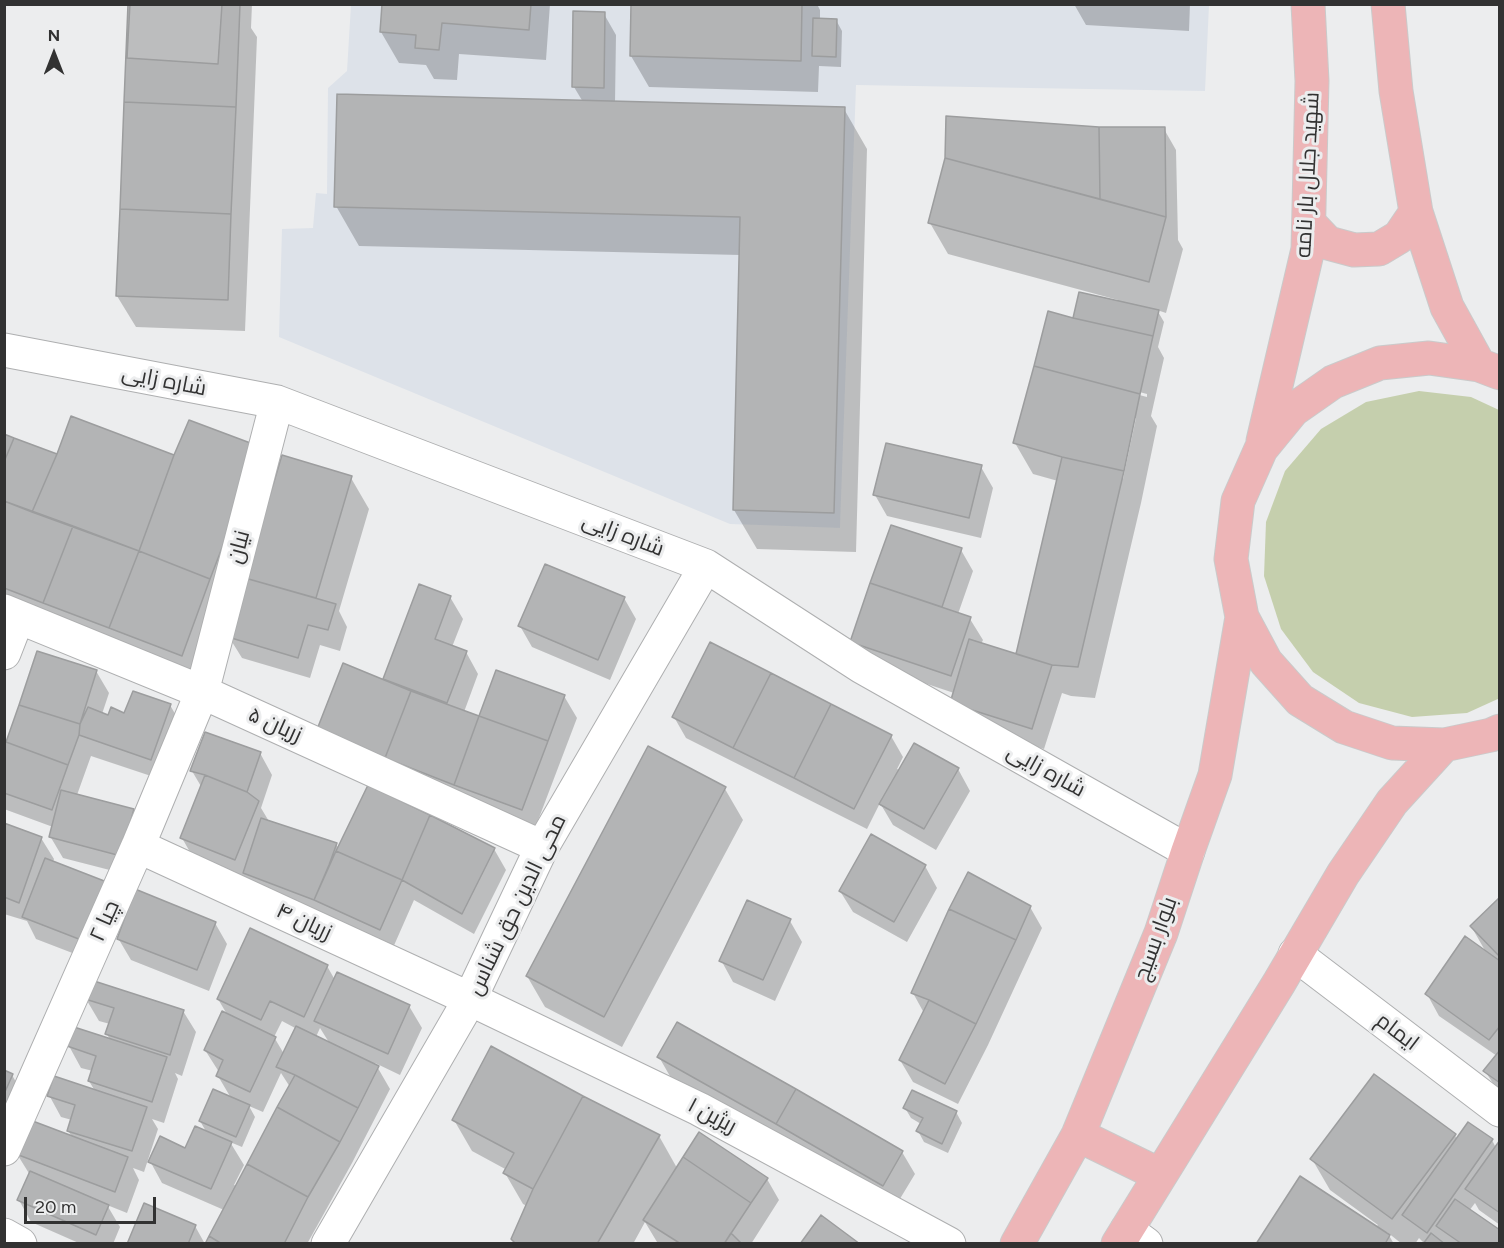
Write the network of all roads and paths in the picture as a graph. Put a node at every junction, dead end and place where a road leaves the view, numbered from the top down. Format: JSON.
{"nodes":[{"id":1,"x":1308,"y":4,"type":"edge"},
{"id":2,"x":1388,"y":4,"type":"edge"},
{"id":3,"x":1416,"y":212,"type":"junction"},
{"id":4,"x":1309,"y":223,"type":"junction"},
{"id":5,"x":4,"y":350,"type":"edge"},
{"id":6,"x":1489,"y":369,"type":"edge"},
{"id":7,"x":277,"y":402,"type":"junction"},
{"id":8,"x":1262,"y":448,"type":"junction"},
{"id":9,"x":705,"y":566,"type":"junction"},
{"id":10,"x":11,"y":614,"type":"edge"},
{"id":11,"x":1242,"y":616,"type":"junction"},
{"id":12,"x":4,"y":653,"type":"edge"},
{"id":13,"x":202,"y":692,"type":"junction"},
{"id":14,"x":1500,"y":730,"type":"edge"},
{"id":15,"x":1444,"y":745,"type":"junction"},
{"id":16,"x":138,"y":846,"type":"junction"},
{"id":17,"x":542,"y":847,"type":"junction"},
{"id":18,"x":1188,"y":850,"type":"junction"},
{"id":19,"x":1295,"y":954,"type":"junction"},
{"id":20,"x":470,"y":999,"type":"junction"},
{"id":21,"x":1500,"y":1110,"type":"edge"},
{"id":22,"x":1078,"y":1135,"type":"junction"},
{"id":23,"x":4,"y":1149,"type":"edge"},
{"id":24,"x":1160,"y":1175,"type":"junction"},
{"id":25,"x":4,"y":1235,"type":"edge"},
{"id":26,"x":1130,"y":1239,"type":"edge"},
{"id":27,"x":20,"y":1244,"type":"edge"},
{"id":28,"x":328,"y":1244,"type":"edge"},
{"id":29,"x":949,"y":1244,"type":"edge"},
{"id":30,"x":1017,"y":1244,"type":"edge"}],
"edges":[{"from":1,"to":4,"type":"main road","name":"شهید جلال بار نامه"},
{"from":2,"to":3,"type":"main road"},
{"from":3,"to":4,"type":"main road"},
{"from":3,"to":6,"type":"main road"},
{"from":4,"to":8,"type":"main road","name":"شهید جلال بار نامه"},
{"from":5,"to":7,"type":"street","name":"شاره زایی"},
{"from":6,"to":8,"type":"main road"},
{"from":7,"to":9,"type":"street","name":"شاره زایی"},
{"from":7,"to":13,"type":"street","name":"نیان"},
{"from":8,"to":11,"type":"main road"},
{"from":9,"to":17,"type":"street","name":"محی الدین حق شناس"},
{"from":9,"to":18,"type":"street","name":"شاره زایی"},
{"from":10,"to":12,"type":"street"},
{"from":10,"to":13,"type":"street","name":"زریان ۵"},
{"from":11,"to":15,"type":"main road"},
{"from":11,"to":18,"type":"main road","name":"بلوار بسیج"},
{"from":13,"to":16,"type":"street","name":"چیا ۲"},
{"from":13,"to":17,"type":"street","name":"زریان ۵"},
{"from":14,"to":15,"type":"main road"},
{"from":15,"to":19,"type":"main road"},
{"from":16,"to":20,"type":"street","name":"زریان ۴"},
{"from":16,"to":23,"type":"street","name":"چیا ۲"},
{"from":17,"to":20,"type":"street","name":"محی الدین حق شناس"},
{"from":18,"to":22,"type":"main road","name":"بلوار بسیج"},
{"from":19,"to":21,"type":"street","name":"ایمام"},
{"from":19,"to":24,"type":"main road"},
{"from":20,"to":28,"type":"street","name":"محی الدین حق شناس"},
{"from":20,"to":29,"type":"street","name":"ریژین ۱"},
{"from":22,"to":24,"type":"main road"},
{"from":22,"to":30,"type":"main road","name":"بلوار بسیج"},
{"from":24,"to":26,"type":"main road"},
{"from":25,"to":27,"type":"street"}]}
